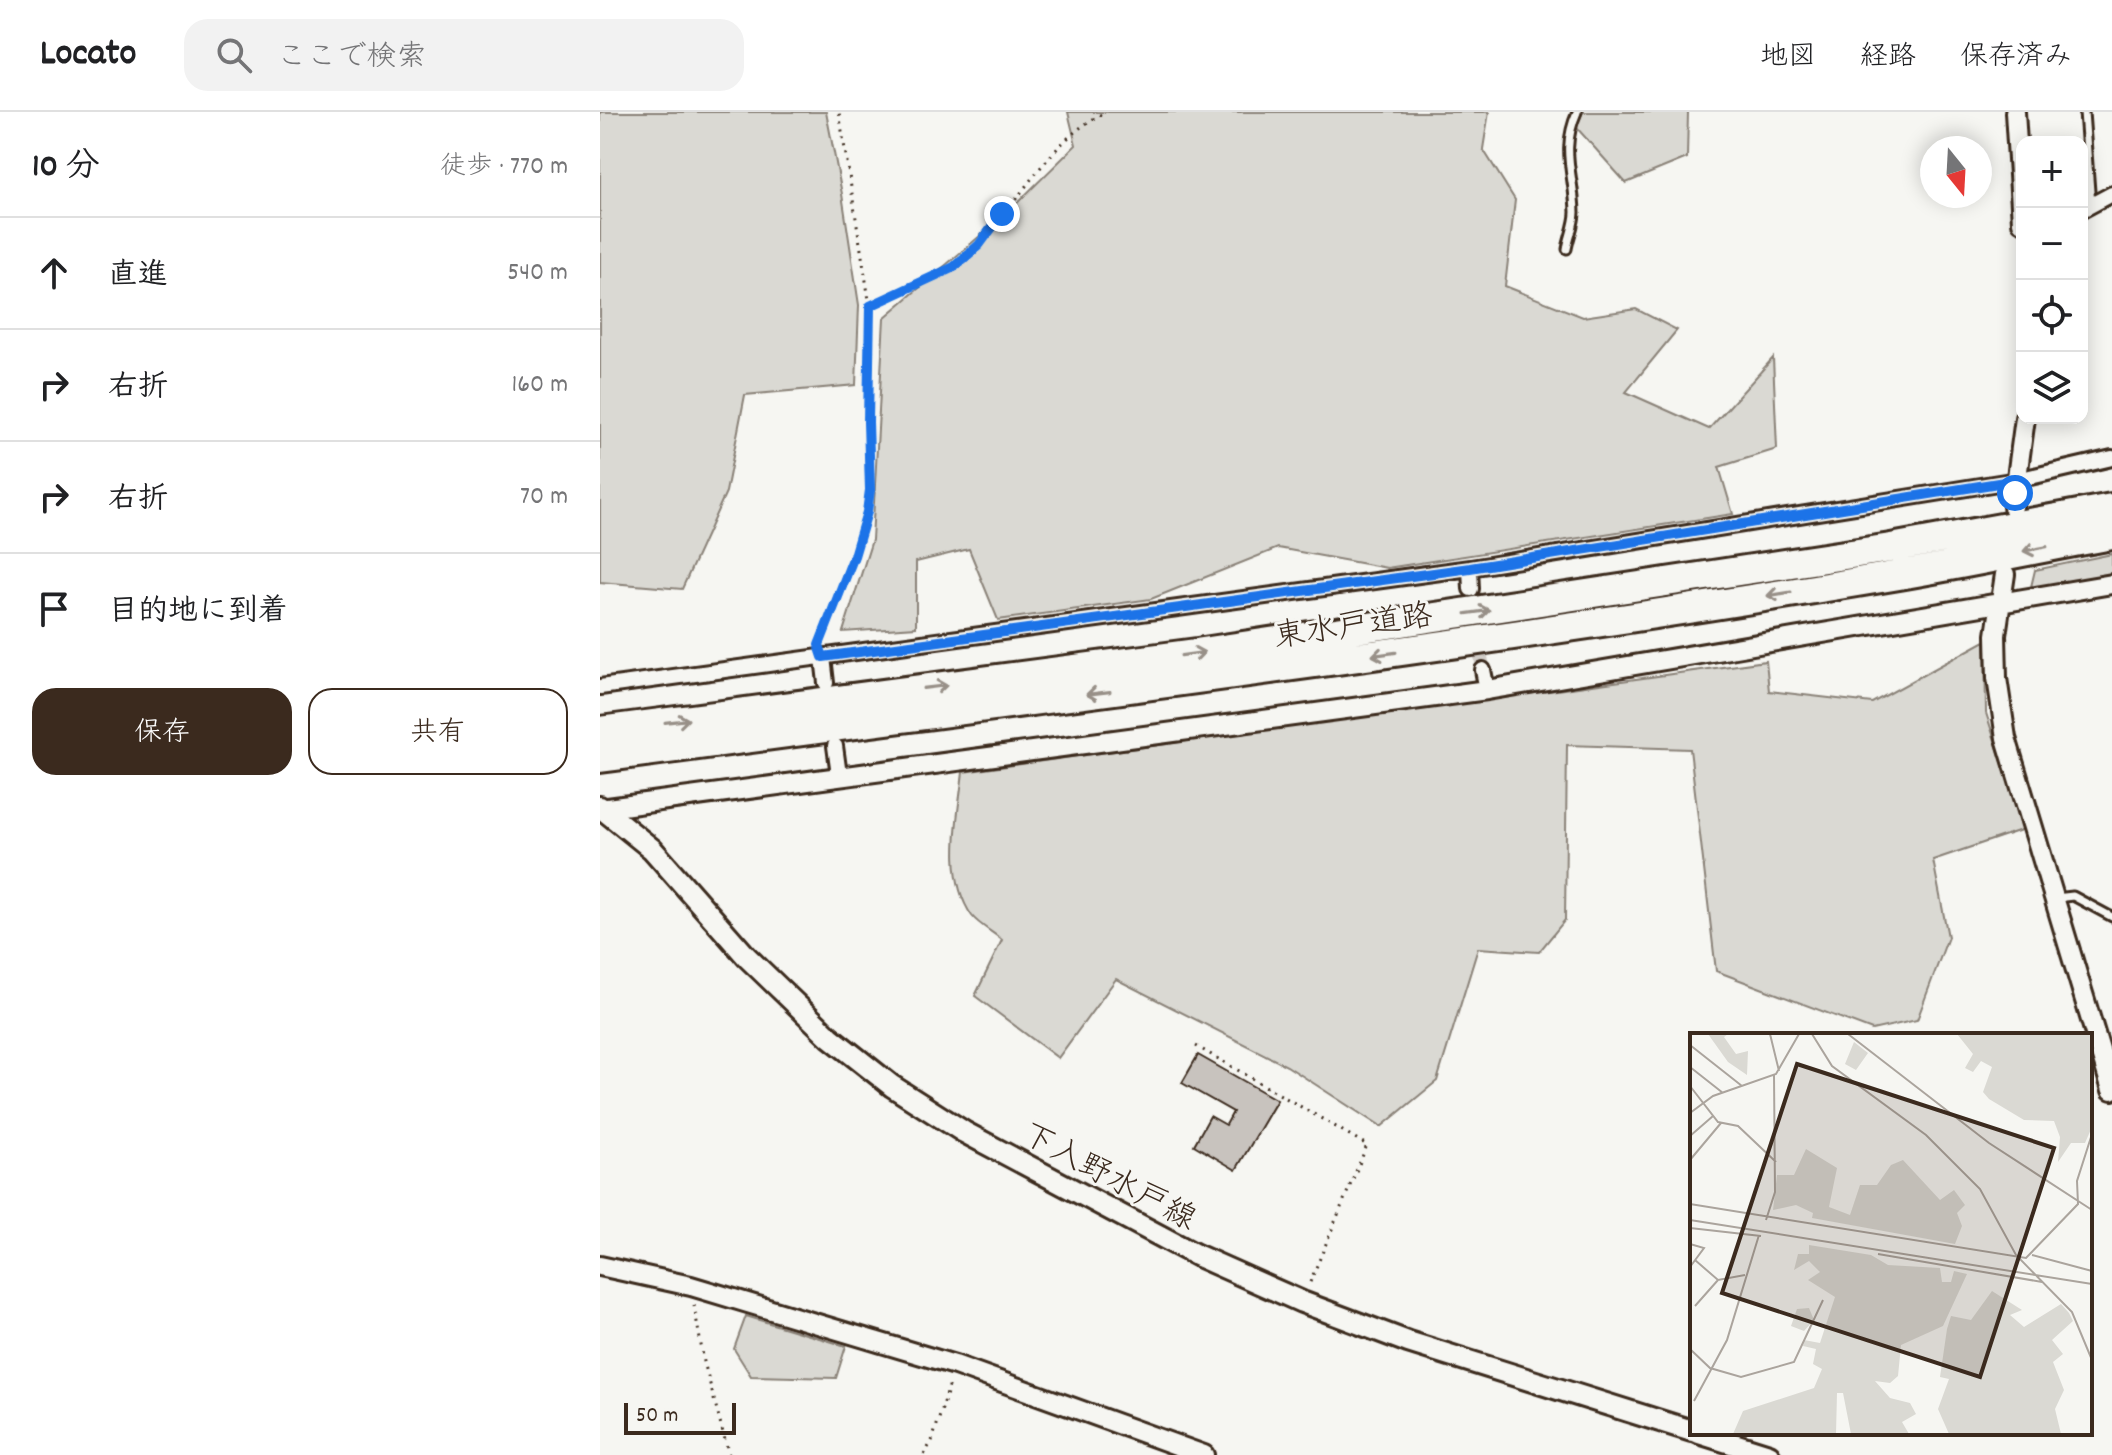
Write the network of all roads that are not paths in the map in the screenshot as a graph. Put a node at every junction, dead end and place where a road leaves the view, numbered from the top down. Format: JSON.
{"nodes":[{"id":1,"x":1577,"y":112,"type":"edge"},
{"id":2,"x":2015,"y":112,"type":"edge"},
{"id":3,"x":2084,"y":112,"type":"edge"},
{"id":4,"x":2085,"y":136,"type":"edge"},
{"id":5,"x":2112,"y":194,"type":"edge"},
{"id":6,"x":2088,"y":207,"type":"edge"},
{"id":7,"x":2021,"y":208,"type":"edge"},
{"id":8,"x":1567,"y":249,"type":"dead end"},
{"id":9,"x":2024,"y":424,"type":"edge"},
{"id":10,"x":2112,"y":458,"type":"edge"},
{"id":11,"x":2017,"y":480,"type":"junction"},
{"id":12,"x":2013,"y":507,"type":"dead end"},
{"id":13,"x":2112,"y":508,"type":"edge"},
{"id":14,"x":2112,"y":535,"type":"edge"},
{"id":15,"x":1470,"y":568,"type":"junction"},
{"id":16,"x":2005,"y":574,"type":"dead end"},
{"id":17,"x":2112,"y":584,"type":"edge"},
{"id":18,"x":1471,"y":589,"type":"tunnel mouth"},
{"id":19,"x":1999,"y":605,"type":"junction"},
{"id":20,"x":823,"y":657,"type":"junction"},
{"id":21,"x":1483,"y":670,"type":"tunnel mouth"},
{"id":22,"x":826,"y":683,"type":"dead end"},
{"id":23,"x":600,"y":687,"type":"edge"},
{"id":24,"x":1487,"y":690,"type":"junction"},
{"id":25,"x":600,"y":731,"type":"edge"},
{"id":26,"x":835,"y":746,"type":"dead end"},
{"id":27,"x":608,"y":757,"type":"edge"},
{"id":28,"x":839,"y":775,"type":"junction"},
{"id":29,"x":601,"y":808,"type":"edge"},
{"id":30,"x":2053,"y":898,"type":"junction"},
{"id":31,"x":2112,"y":917,"type":"edge"},
{"id":32,"x":2112,"y":1090,"type":"edge"},
{"id":33,"x":600,"y":1266,"type":"edge"},
{"id":34,"x":1690,"y":1430,"type":"edge"},
{"id":35,"x":1705,"y":1435,"type":"edge"},
{"id":36,"x":1204,"y":1455,"type":"edge"},
{"id":37,"x":1769,"y":1455,"type":"edge"}],
"edges":[{"from":1,"to":8,"type":"lane"},
{"from":2,"to":7,"type":"street"},
{"from":3,"to":4,"type":"lane"},
{"from":5,"to":6,"type":"street"},
{"from":9,"to":11,"type":"street"},
{"from":10,"to":11,"type":"street"},
{"from":11,"to":12,"type":"street"},
{"from":11,"to":15,"type":"street"},
{"from":25,"to":13,"type":"highway","name":"東水戸道路","one_way":true},
{"from":14,"to":27,"type":"highway","name":"東水戸道路","one_way":true},
{"from":15,"to":18,"type":"street"},
{"from":15,"to":20,"type":"street"},
{"from":16,"to":19,"type":"street"},
{"from":17,"to":19,"type":"street"},
{"from":19,"to":24,"type":"street"},
{"from":19,"to":30,"type":"street"},
{"from":20,"to":22,"type":"street"},
{"from":20,"to":23,"type":"street"},
{"from":21,"to":24,"type":"street"},
{"from":24,"to":28,"type":"street"},
{"from":26,"to":28,"type":"street"},
{"from":28,"to":29,"type":"street"},
{"from":29,"to":34,"type":"main road","name":"下入野水戸線"},
{"from":30,"to":31,"type":"lane"},
{"from":30,"to":32,"type":"street"},
{"from":33,"to":36,"type":"street"},
{"from":35,"to":37,"type":"main road"}]}
